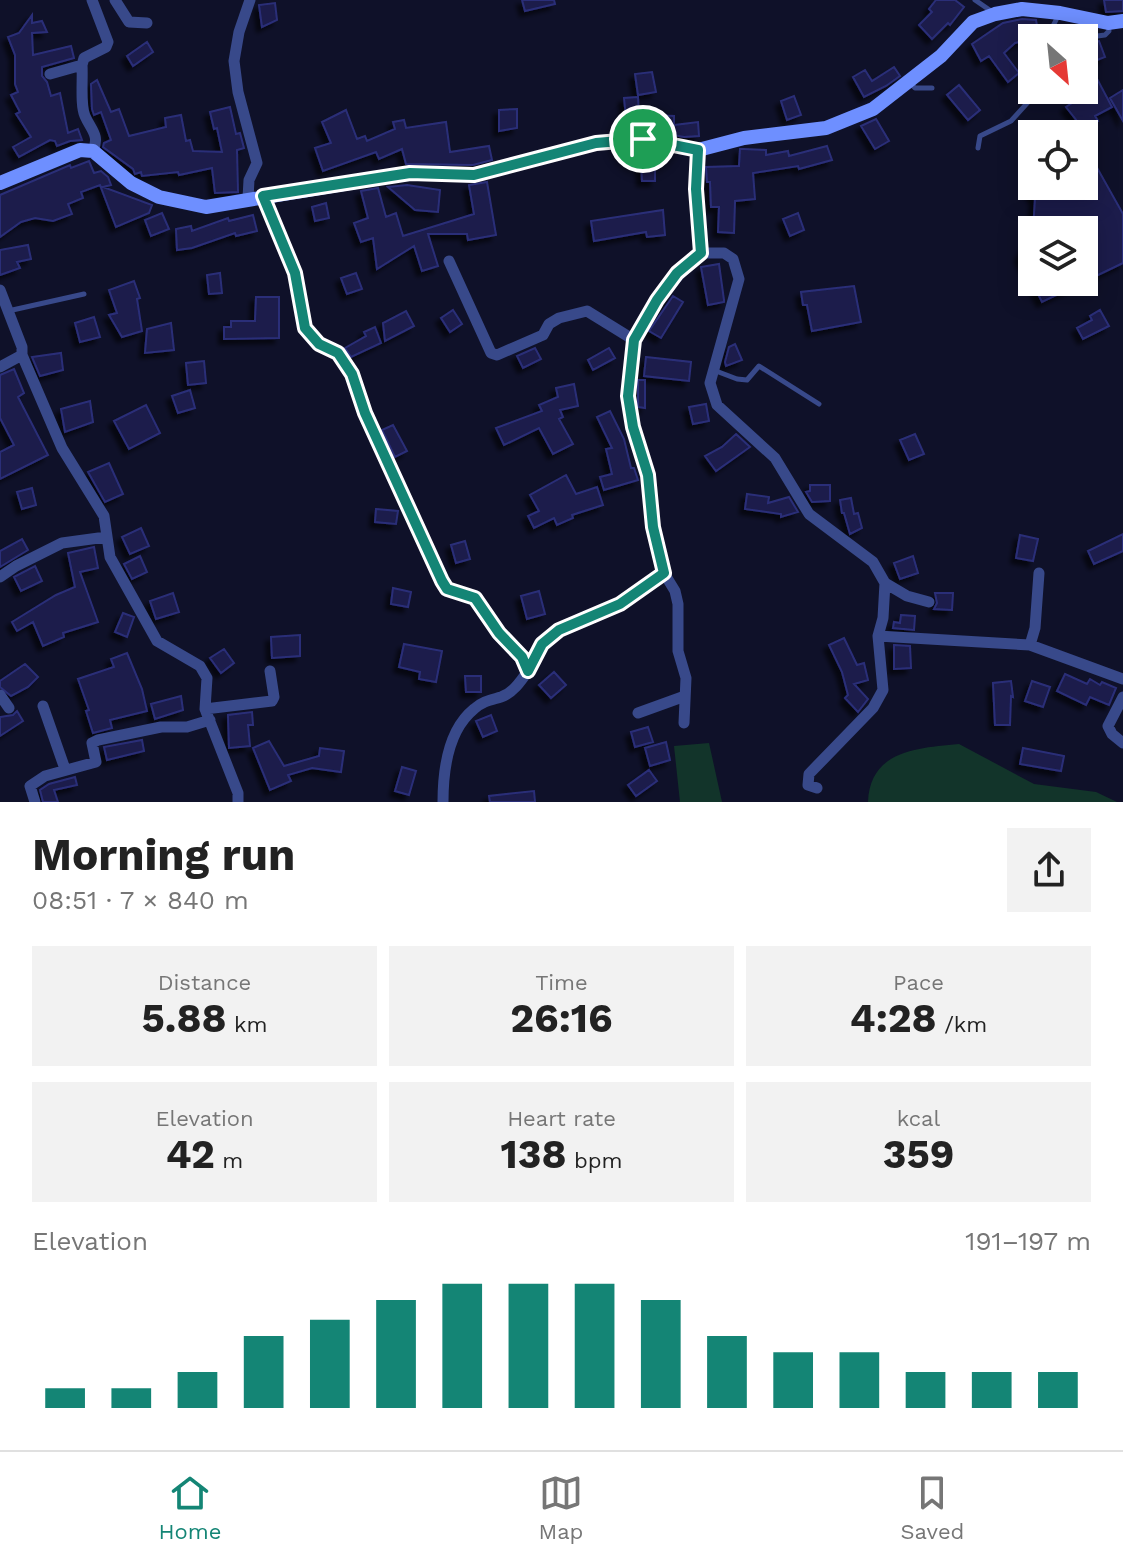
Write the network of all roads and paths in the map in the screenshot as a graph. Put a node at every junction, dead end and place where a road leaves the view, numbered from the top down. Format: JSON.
{"nodes":[{"id":1,"x":92,"y":0,"type":"edge"},
{"id":2,"x":250,"y":0,"type":"edge"},
{"id":3,"x":975,"y":0,"type":"edge"},
{"id":4,"x":117,"y":4,"type":"edge"},
{"id":5,"x":97,"y":12,"type":"junction"},
{"id":6,"x":1060,"y":13,"type":"junction"},
{"id":7,"x":995,"y":14,"type":"junction"},
{"id":8,"x":1116,"y":22,"type":"edge"},
{"id":9,"x":147,"y":23,"type":"dead end"},
{"id":10,"x":1054,"y":24,"type":"edge"},
{"id":11,"x":1098,"y":36,"type":"edge"},
{"id":12,"x":82,"y":65,"type":"junction"},
{"id":13,"x":50,"y":74,"type":"dead end"},
{"id":14,"x":910,"y":82,"type":"junction"},
{"id":15,"x":932,"y":88,"type":"dead end"},
{"id":16,"x":1026,"y":104,"type":"edge"},
{"id":17,"x":978,"y":148,"type":"dead end"},
{"id":18,"x":698,"y":150,"type":"junction"},
{"id":19,"x":93,"y":151,"type":"junction"},
{"id":20,"x":0,"y":183,"type":"edge"},
{"id":21,"x":256,"y":197,"type":"junction"},
{"id":22,"x":701,"y":253,"type":"junction"},
{"id":23,"x":449,"y":261,"type":"dead end"},
{"id":24,"x":1,"y":294,"type":"edge"},
{"id":25,"x":84,"y":294,"type":"dead end"},
{"id":26,"x":8,"y":311,"type":"junction"},
{"id":27,"x":634,"y":340,"type":"junction"},
{"id":28,"x":22,"y":355,"type":"junction"},
{"id":29,"x":0,"y":367,"type":"edge"},
{"id":30,"x":713,"y":370,"type":"junction"},
{"id":31,"x":819,"y":404,"type":"dead end"},
{"id":32,"x":106,"y":537,"type":"junction"},
{"id":33,"x":664,"y":573,"type":"junction"},
{"id":34,"x":1039,"y":573,"type":"dead end"},
{"id":35,"x":0,"y":577,"type":"edge"},
{"id":36,"x":885,"y":583,"type":"junction"},
{"id":37,"x":929,"y":602,"type":"dead end"},
{"id":38,"x":878,"y":636,"type":"junction"},
{"id":39,"x":1030,"y":645,"type":"junction"},
{"id":40,"x":270,"y":671,"type":"dead end"},
{"id":41,"x":528,"y":671,"type":"junction"},
{"id":42,"x":1123,"y":679,"type":"edge"},
{"id":43,"x":0,"y":695,"type":"edge"},
{"id":44,"x":685,"y":696,"type":"junction"},
{"id":45,"x":1123,"y":697,"type":"edge"},
{"id":46,"x":43,"y":706,"type":"dead end"},
{"id":47,"x":9,"y":708,"type":"dead end"},
{"id":48,"x":638,"y":713,"type":"dead end"},
{"id":49,"x":208,"y":715,"type":"junction"},
{"id":50,"x":684,"y":723,"type":"dead end"},
{"id":51,"x":1123,"y":743,"type":"edge"},
{"id":52,"x":65,"y":769,"type":"junction"},
{"id":53,"x":817,"y":788,"type":"dead end"},
{"id":54,"x":35,"y":802,"type":"edge"},
{"id":55,"x":238,"y":802,"type":"edge"},
{"id":56,"x":443,"y":802,"type":"edge"}],
"edges":[{"from":1,"to":5,"type":"street"},
{"from":2,"to":21,"type":"street"},
{"from":3,"to":7,"type":"lane"},
{"from":4,"to":5,"type":"street"},
{"from":4,"to":9,"type":"street"},
{"from":5,"to":12,"type":"street"},
{"from":6,"to":7,"type":"street"},
{"from":6,"to":8,"type":"street"},
{"from":6,"to":10,"type":"lane"},
{"from":7,"to":14,"type":"street"},
{"from":8,"to":11,"type":"lane"},
{"from":12,"to":13,"type":"street"},
{"from":12,"to":19,"type":"street"},
{"from":14,"to":15,"type":"lane"},
{"from":14,"to":18,"type":"street"},
{"from":16,"to":17,"type":"lane"},
{"from":18,"to":21,"type":"street"},
{"from":18,"to":22,"type":"street"},
{"from":19,"to":20,"type":"street"},
{"from":19,"to":21,"type":"street"},
{"from":21,"to":41,"type":"street"},
{"from":22,"to":27,"type":"street"},
{"from":22,"to":30,"type":"street"},
{"from":23,"to":27,"type":"street"},
{"from":24,"to":26,"type":"street"},
{"from":25,"to":26,"type":"lane"},
{"from":26,"to":28,"type":"street"},
{"from":27,"to":33,"type":"street"},
{"from":28,"to":29,"type":"street"},
{"from":28,"to":32,"type":"street"},
{"from":30,"to":31,"type":"lane"},
{"from":30,"to":36,"type":"street"},
{"from":32,"to":35,"type":"street"},
{"from":32,"to":49,"type":"street"},
{"from":33,"to":41,"type":"street"},
{"from":33,"to":44,"type":"street"},
{"from":34,"to":39,"type":"street"},
{"from":36,"to":37,"type":"street"},
{"from":36,"to":38,"type":"street"},
{"from":38,"to":39,"type":"street"},
{"from":38,"to":53,"type":"street"},
{"from":39,"to":42,"type":"street"},
{"from":40,"to":49,"type":"street"},
{"from":41,"to":56,"type":"street"},
{"from":43,"to":47,"type":"street"},
{"from":44,"to":48,"type":"street"},
{"from":44,"to":50,"type":"street"},
{"from":45,"to":51,"type":"street"},
{"from":46,"to":52,"type":"street"},
{"from":49,"to":52,"type":"street"},
{"from":49,"to":55,"type":"street"},
{"from":52,"to":54,"type":"street"}]}
